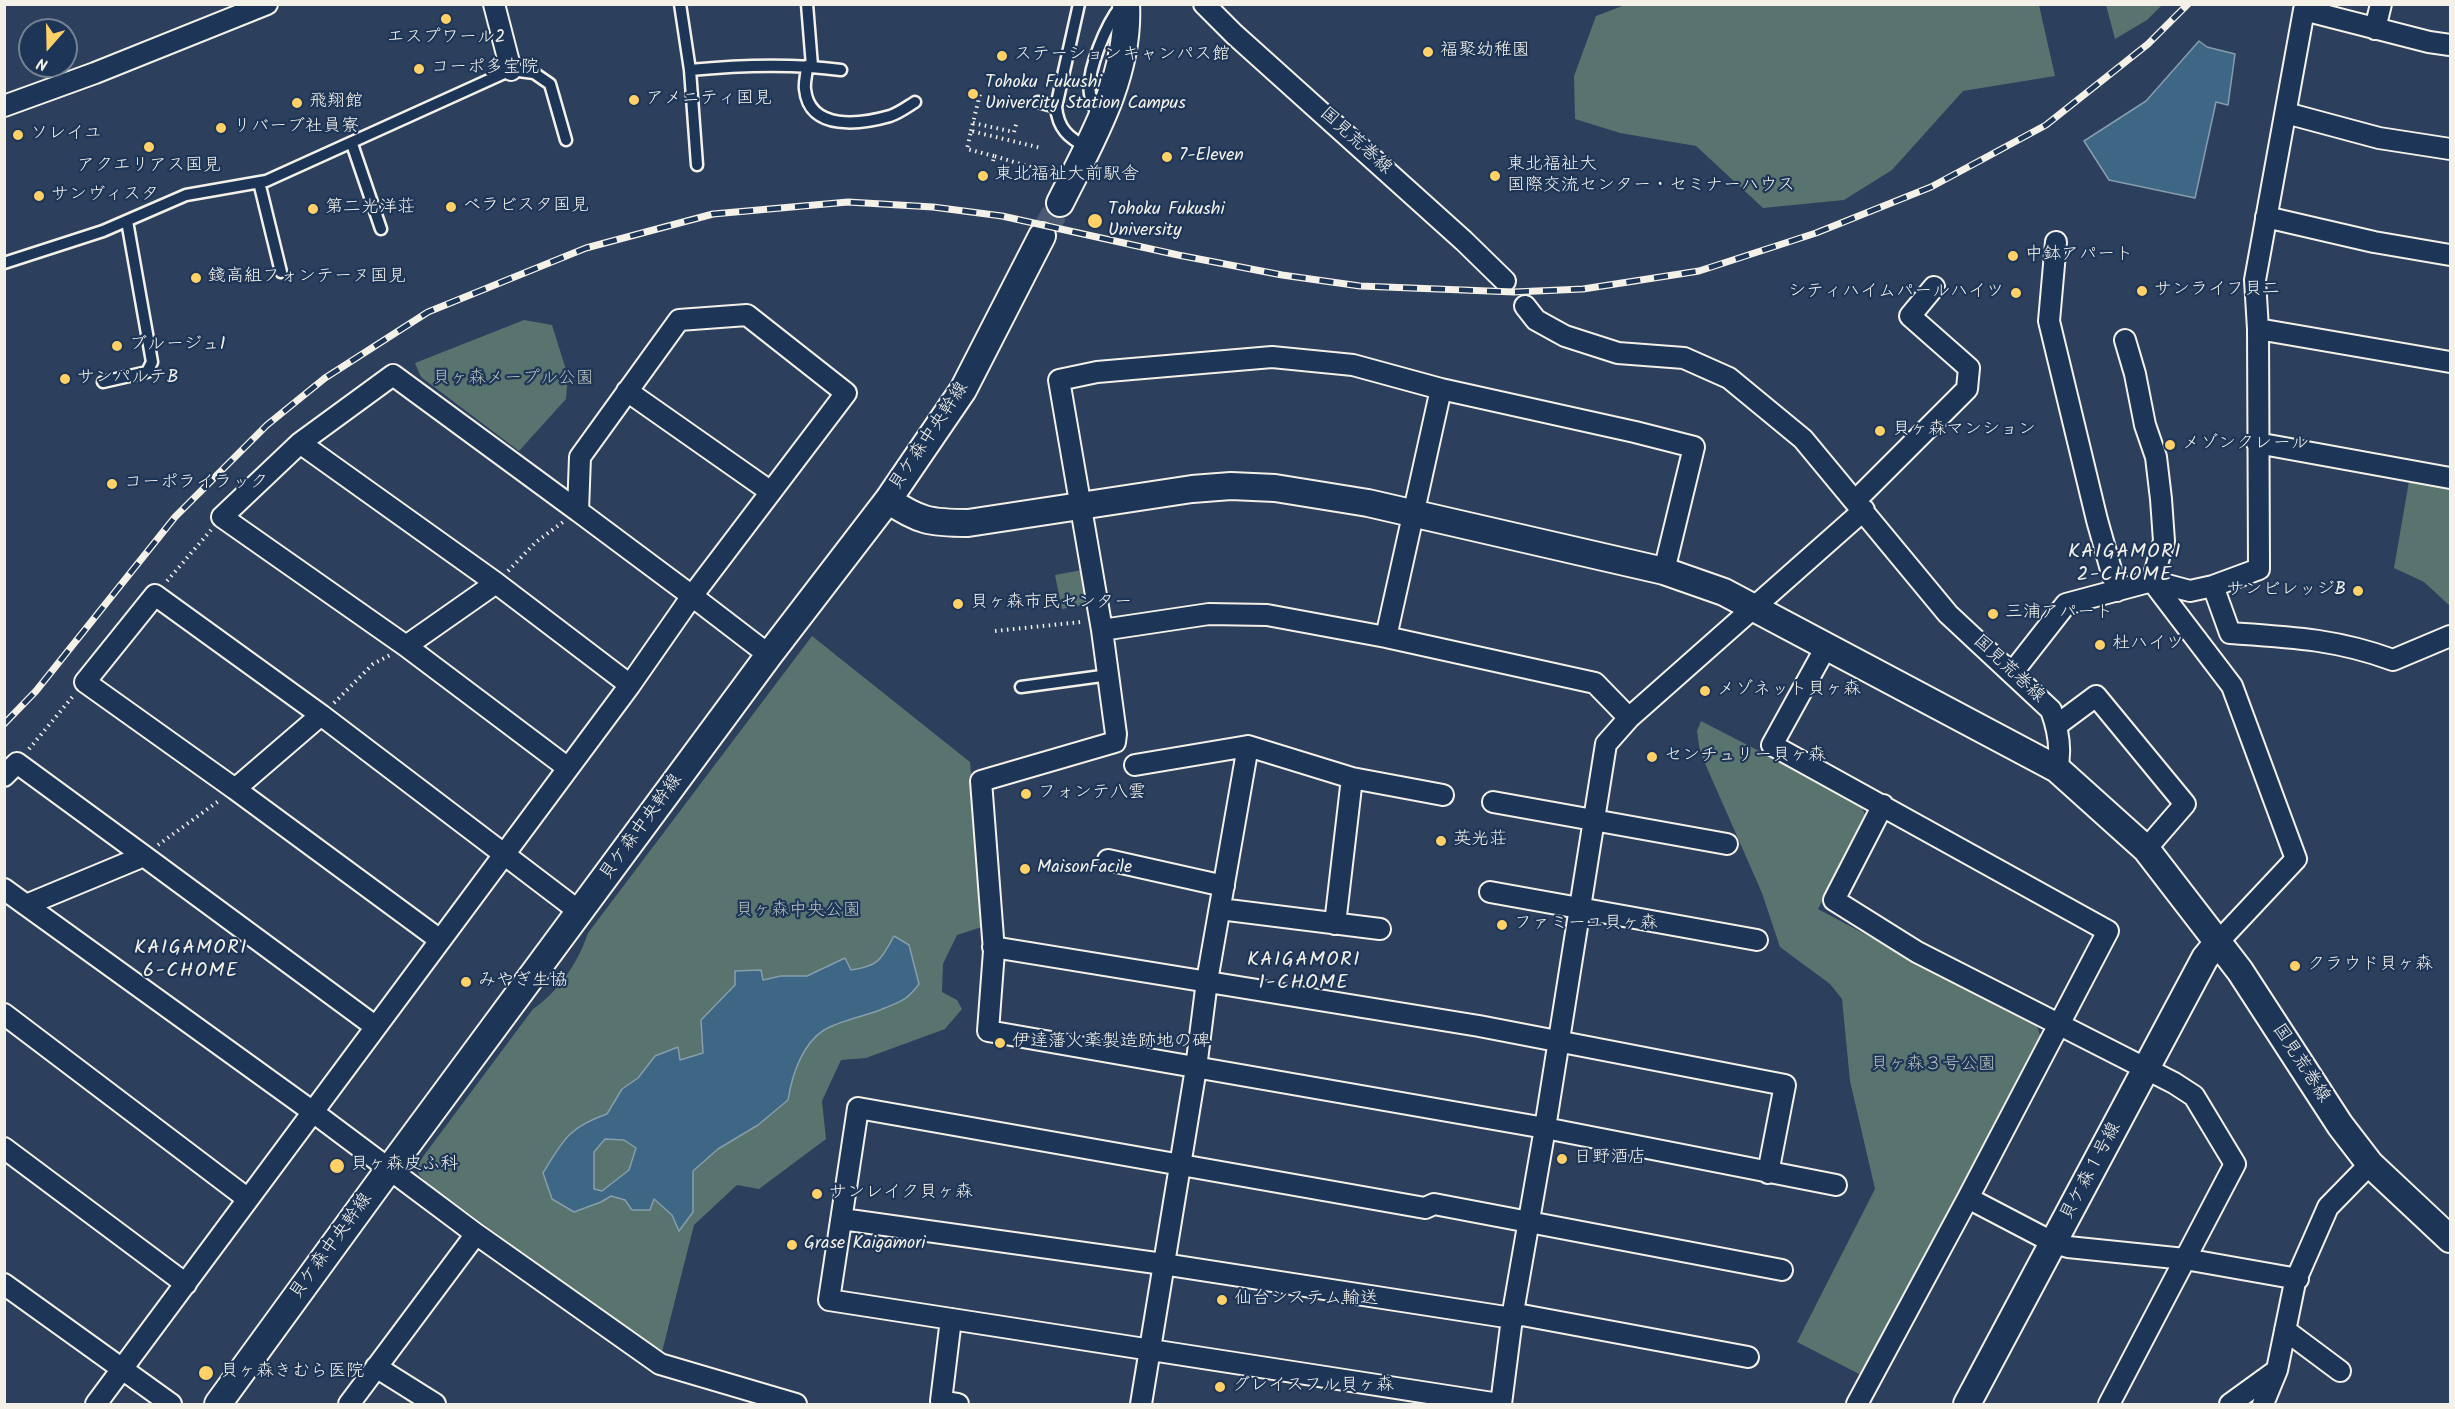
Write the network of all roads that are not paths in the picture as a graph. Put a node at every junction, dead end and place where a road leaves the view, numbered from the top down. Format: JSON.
{"nodes":[{"id":1,"x":267,"y":4,"type":"edge"},
{"id":2,"x":494,"y":4,"type":"edge"},
{"id":3,"x":680,"y":4,"type":"edge"},
{"id":4,"x":807,"y":4,"type":"edge"},
{"id":5,"x":1079,"y":4,"type":"edge"},
{"id":6,"x":1124,"y":4,"type":"edge"},
{"id":7,"x":1204,"y":4,"type":"edge"},
{"id":8,"x":2381,"y":4,"type":"edge"},
{"id":9,"x":2375,"y":28,"type":"junction"},
{"id":10,"x":2451,"y":45,"type":"edge"},
{"id":11,"x":810,"y":66,"type":"junction"},
{"id":12,"x":511,"y":70,"type":"junction"},
{"id":13,"x":690,"y":70,"type":"junction"},
{"id":14,"x":841,"y":70,"type":"dead end"},
{"id":15,"x":915,"y":102,"type":"dead end"},
{"id":16,"x":1038,"y":102,"type":"dead end"},
{"id":17,"x":4,"y":106,"type":"edge"},
{"id":18,"x":1056,"y":107,"type":"junction"},
{"id":19,"x":2286,"y":113,"type":"junction"},
{"id":20,"x":566,"y":140,"type":"dead end"},
{"id":21,"x":352,"y":144,"type":"junction"},
{"id":22,"x":1088,"y":147,"type":"junction"},
{"id":23,"x":2451,"y":149,"type":"edge"},
{"id":24,"x":697,"y":165,"type":"dead end"},
{"id":25,"x":259,"y":182,"type":"junction"},
{"id":26,"x":1060,"y":203,"type":"tunnel mouth"},
{"id":27,"x":2266,"y":218,"type":"junction"},
{"id":28,"x":127,"y":221,"type":"junction"},
{"id":29,"x":381,"y":229,"type":"dead end"},
{"id":30,"x":1042,"y":236,"type":"tunnel mouth"},
{"id":31,"x":2056,"y":242,"type":"dead end"},
{"id":32,"x":2451,"y":255,"type":"edge"},
{"id":33,"x":4,"y":263,"type":"edge"},
{"id":34,"x":281,"y":272,"type":"dead end"},
{"id":35,"x":1505,"y":281,"type":"dead end"},
{"id":36,"x":1934,"y":287,"type":"dead end"},
{"id":37,"x":1524,"y":306,"type":"dead end"},
{"id":38,"x":2258,"y":329,"type":"junction"},
{"id":39,"x":2123,"y":341,"type":"dead end"},
{"id":40,"x":2451,"y":362,"type":"edge"},
{"id":41,"x":103,"y":382,"type":"dead end"},
{"id":42,"x":1441,"y":389,"type":"junction"},
{"id":43,"x":627,"y":391,"type":"junction"},
{"id":44,"x":300,"y":443,"type":"junction"},
{"id":45,"x":2257,"y":443,"type":"junction"},
{"id":46,"x":2451,"y":478,"type":"edge"},
{"id":47,"x":771,"y":492,"type":"junction"},
{"id":48,"x":888,"y":500,"type":"junction"},
{"id":49,"x":1860,"y":505,"type":"junction"},
{"id":50,"x":1080,"y":506,"type":"junction"},
{"id":51,"x":578,"y":511,"type":"junction"},
{"id":52,"x":1413,"y":514,"type":"junction"},
{"id":53,"x":1664,"y":571,"type":"junction"},
{"id":54,"x":2152,"y":582,"type":"junction"},
{"id":55,"x":496,"y":583,"type":"junction"},
{"id":56,"x":2213,"y":586,"type":"junction"},
{"id":57,"x":2117,"y":591,"type":"junction"},
{"id":58,"x":692,"y":596,"type":"junction"},
{"id":59,"x":1754,"y":607,"type":"junction"},
{"id":60,"x":1101,"y":625,"type":"junction"},
{"id":61,"x":2451,"y":636,"type":"edge"},
{"id":62,"x":1386,"y":637,"type":"junction"},
{"id":63,"x":406,"y":646,"type":"junction"},
{"id":64,"x":1826,"y":647,"type":"junction"},
{"id":65,"x":769,"y":655,"type":"junction"},
{"id":66,"x":2012,"y":673,"type":"junction"},
{"id":67,"x":1109,"y":675,"type":"junction"},
{"id":68,"x":630,"y":685,"type":"junction"},
{"id":69,"x":1021,"y":687,"type":"dead end"},
{"id":70,"x":321,"y":716,"type":"junction"},
{"id":71,"x":1629,"y":718,"type":"junction"},
{"id":72,"x":2057,"y":725,"type":"junction"},
{"id":73,"x":1248,"y":746,"type":"junction"},
{"id":74,"x":1135,"y":765,"type":"dead end"},
{"id":75,"x":568,"y":768,"type":"junction"},
{"id":76,"x":11,"y":769,"type":"edge"},
{"id":77,"x":2057,"y":769,"type":"junction"},
{"id":78,"x":1352,"y":778,"type":"junction"},
{"id":79,"x":236,"y":789,"type":"junction"},
{"id":80,"x":1443,"y":795,"type":"dead end"},
{"id":81,"x":1493,"y":802,"type":"dead end"},
{"id":82,"x":1883,"y":805,"type":"junction"},
{"id":83,"x":1594,"y":821,"type":"junction"},
{"id":84,"x":1726,"y":844,"type":"dead end"},
{"id":85,"x":2146,"y":849,"type":"junction"},
{"id":86,"x":504,"y":855,"type":"junction"},
{"id":87,"x":144,"y":856,"type":"junction"},
{"id":88,"x":1108,"y":860,"type":"dead end"},
{"id":89,"x":1224,"y":886,"type":"junction"},
{"id":90,"x":4,"y":889,"type":"edge"},
{"id":91,"x":1491,"y":892,"type":"dead end"},
{"id":92,"x":26,"y":905,"type":"junction"},
{"id":93,"x":1580,"y":908,"type":"junction"},
{"id":94,"x":1220,"y":909,"type":"junction"},
{"id":95,"x":580,"y":912,"type":"junction"},
{"id":96,"x":1335,"y":924,"type":"junction"},
{"id":97,"x":1380,"y":929,"type":"dead end"},
{"id":98,"x":440,"y":940,"type":"junction"},
{"id":99,"x":1757,"y":940,"type":"dead end"},
{"id":100,"x":2219,"y":941,"type":"junction"},
{"id":101,"x":993,"y":947,"type":"junction"},
{"id":102,"x":1207,"y":981,"type":"junction"},
{"id":103,"x":4,"y":1014,"type":"edge"},
{"id":104,"x":2059,"y":1026,"type":"junction"},
{"id":105,"x":376,"y":1027,"type":"junction"},
{"id":106,"x":1559,"y":1041,"type":"junction"},
{"id":107,"x":1196,"y":1068,"type":"junction"},
{"id":108,"x":2146,"y":1071,"type":"junction"},
{"id":109,"x":313,"y":1112,"type":"junction"},
{"id":110,"x":1545,"y":1128,"type":"junction"},
{"id":111,"x":4,"y":1148,"type":"edge"},
{"id":112,"x":2370,"y":1164,"type":"junction"},
{"id":113,"x":1180,"y":1165,"type":"junction"},
{"id":114,"x":389,"y":1169,"type":"junction"},
{"id":115,"x":1768,"y":1173,"type":"junction"},
{"id":116,"x":1836,"y":1185,"type":"dead end"},
{"id":117,"x":1968,"y":1198,"type":"junction"},
{"id":118,"x":248,"y":1199,"type":"junction"},
{"id":119,"x":843,"y":1219,"type":"junction"},
{"id":120,"x":1528,"y":1222,"type":"junction"},
{"id":121,"x":476,"y":1234,"type":"junction"},
{"id":122,"x":2451,"y":1239,"type":"edge"},
{"id":123,"x":2054,"y":1243,"type":"junction"},
{"id":124,"x":2185,"y":1259,"type":"junction"},
{"id":125,"x":1163,"y":1264,"type":"junction"},
{"id":126,"x":1782,"y":1270,"type":"dead end"},
{"id":127,"x":2298,"y":1279,"type":"junction"},
{"id":128,"x":4,"y":1284,"type":"edge"},
{"id":129,"x":186,"y":1284,"type":"junction"},
{"id":130,"x":1512,"y":1318,"type":"junction"},
{"id":131,"x":951,"y":1320,"type":"junction"},
{"id":132,"x":2285,"y":1330,"type":"junction"},
{"id":133,"x":1149,"y":1350,"type":"junction"},
{"id":134,"x":1748,"y":1357,"type":"dead end"},
{"id":135,"x":376,"y":1366,"type":"junction"},
{"id":136,"x":123,"y":1368,"type":"junction"},
{"id":137,"x":2277,"y":1370,"type":"junction"},
{"id":138,"x":2340,"y":1371,"type":"dead end"},
{"id":139,"x":96,"y":1404,"type":"edge"},
{"id":140,"x":171,"y":1404,"type":"edge"},
{"id":141,"x":218,"y":1404,"type":"edge"},
{"id":142,"x":349,"y":1404,"type":"edge"},
{"id":143,"x":435,"y":1404,"type":"edge"},
{"id":144,"x":796,"y":1404,"type":"edge"},
{"id":145,"x":958,"y":1404,"type":"edge"},
{"id":146,"x":1141,"y":1404,"type":"edge"},
{"id":147,"x":1500,"y":1404,"type":"edge"},
{"id":148,"x":1857,"y":1404,"type":"edge"},
{"id":149,"x":1967,"y":1404,"type":"edge"},
{"id":150,"x":2109,"y":1404,"type":"edge"},
{"id":151,"x":2230,"y":1404,"type":"edge"},
{"id":152,"x":2263,"y":1404,"type":"edge"}],
"edges":[{"from":1,"to":17,"type":"street"},
{"from":2,"to":12,"type":"street"},
{"from":3,"to":13,"type":"lane"},
{"from":4,"to":11,"type":"lane"},
{"from":5,"to":18,"type":"lane"},
{"from":6,"to":22,"type":"street"},
{"from":7,"to":35,"type":"street","name":"国見荒巻線"},
{"from":8,"to":9,"type":"street"},
{"from":9,"to":10,"type":"street"},
{"from":9,"to":19,"type":"street"},
{"from":11,"to":13,"type":"lane"},
{"from":11,"to":14,"type":"lane"},
{"from":11,"to":15,"type":"lane"},
{"from":12,"to":20,"type":"lane"},
{"from":12,"to":21,"type":"lane"},
{"from":13,"to":24,"type":"lane"},
{"from":16,"to":18,"type":"lane"},
{"from":18,"to":22,"type":"lane"},
{"from":19,"to":23,"type":"street"},
{"from":19,"to":27,"type":"street"},
{"from":21,"to":25,"type":"lane"},
{"from":21,"to":29,"type":"lane"},
{"from":22,"to":26,"type":"street"},
{"from":25,"to":28,"type":"lane"},
{"from":25,"to":34,"type":"lane"},
{"from":27,"to":32,"type":"street"},
{"from":27,"to":38,"type":"street"},
{"from":28,"to":33,"type":"lane"},
{"from":28,"to":41,"type":"lane"},
{"from":30,"to":48,"type":"street","name":"貝ケ森中央幹線"},
{"from":31,"to":57,"type":"street"},
{"from":36,"to":49,"type":"street"},
{"from":37,"to":49,"type":"street","name":"国見荒巻線"},
{"from":38,"to":40,"type":"street"},
{"from":38,"to":45,"type":"street"},
{"from":39,"to":54,"type":"street"},
{"from":42,"to":50,"type":"street"},
{"from":42,"to":52,"type":"street"},
{"from":42,"to":53,"type":"street"},
{"from":43,"to":47,"type":"street"},
{"from":43,"to":47,"type":"street"},
{"from":43,"to":51,"type":"street"},
{"from":44,"to":51,"type":"street"},
{"from":44,"to":55,"type":"street"},
{"from":44,"to":63,"type":"street"},
{"from":45,"to":46,"type":"street"},
{"from":45,"to":56,"type":"street"},
{"from":47,"to":58,"type":"street"},
{"from":48,"to":50,"type":"street"},
{"from":48,"to":65,"type":"street","name":"貝ケ森中央幹線"},
{"from":49,"to":59,"type":"street"},
{"from":49,"to":66,"type":"street","name":"国見荒巻線"},
{"from":50,"to":52,"type":"street"},
{"from":50,"to":60,"type":"street"},
{"from":51,"to":58,"type":"street"},
{"from":52,"to":53,"type":"street"},
{"from":52,"to":62,"type":"street"},
{"from":53,"to":59,"type":"street"},
{"from":54,"to":56,"type":"street"},
{"from":54,"to":57,"type":"street"},
{"from":54,"to":100,"type":"street"},
{"from":55,"to":63,"type":"street"},
{"from":55,"to":68,"type":"street"},
{"from":56,"to":61,"type":"street"},
{"from":57,"to":66,"type":"street"},
{"from":58,"to":65,"type":"street"},
{"from":58,"to":68,"type":"street"},
{"from":59,"to":64,"type":"street"},
{"from":59,"to":71,"type":"street"},
{"from":60,"to":62,"type":"street"},
{"from":60,"to":67,"type":"street"},
{"from":62,"to":71,"type":"street"},
{"from":63,"to":75,"type":"street"},
{"from":64,"to":77,"type":"street"},
{"from":64,"to":82,"type":"street"},
{"from":65,"to":95,"type":"street","name":"貝ケ森中央幹線"},
{"from":66,"to":72,"type":"street","name":"国見荒巻線"},
{"from":67,"to":69,"type":"lane"},
{"from":67,"to":101,"type":"street"},
{"from":68,"to":75,"type":"street"},
{"from":70,"to":79,"type":"street"},
{"from":70,"to":79,"type":"street"},
{"from":70,"to":86,"type":"street"},
{"from":71,"to":83,"type":"street"},
{"from":72,"to":77,"type":"street","name":"国見荒巻線"},
{"from":72,"to":85,"type":"street"},
{"from":73,"to":74,"type":"street"},
{"from":73,"to":78,"type":"street"},
{"from":73,"to":89,"type":"street"},
{"from":75,"to":86,"type":"street"},
{"from":76,"to":87,"type":"street"},
{"from":77,"to":85,"type":"street","name":"国見荒巻線"},
{"from":78,"to":80,"type":"street"},
{"from":78,"to":96,"type":"street"},
{"from":79,"to":98,"type":"street"},
{"from":81,"to":83,"type":"street"},
{"from":82,"to":104,"type":"street"},
{"from":82,"to":104,"type":"street"},
{"from":83,"to":84,"type":"street"},
{"from":83,"to":93,"type":"street"},
{"from":85,"to":100,"type":"street","name":"国見荒巻線"},
{"from":86,"to":95,"type":"street"},
{"from":86,"to":98,"type":"street"},
{"from":87,"to":92,"type":"street"},
{"from":87,"to":105,"type":"street"},
{"from":88,"to":89,"type":"street"},
{"from":89,"to":94,"type":"street"},
{"from":90,"to":92,"type":"street"},
{"from":91,"to":93,"type":"street"},
{"from":92,"to":109,"type":"street"},
{"from":93,"to":99,"type":"street"},
{"from":93,"to":106,"type":"street"},
{"from":94,"to":96,"type":"street"},
{"from":94,"to":102,"type":"street"},
{"from":95,"to":114,"type":"street","name":"貝ケ森中央幹線"},
{"from":96,"to":97,"type":"street"},
{"from":98,"to":105,"type":"street"},
{"from":100,"to":108,"type":"street","name":"貝ケ森１号線"},
{"from":100,"to":112,"type":"street","name":"国見荒巻線"},
{"from":101,"to":102,"type":"street"},
{"from":101,"to":107,"type":"street"},
{"from":102,"to":106,"type":"street"},
{"from":102,"to":107,"type":"street"},
{"from":103,"to":118,"type":"street"},
{"from":104,"to":108,"type":"street"},
{"from":104,"to":117,"type":"street"},
{"from":105,"to":109,"type":"street"},
{"from":106,"to":110,"type":"street"},
{"from":106,"to":115,"type":"street"},
{"from":107,"to":110,"type":"street"},
{"from":107,"to":113,"type":"street"},
{"from":108,"to":123,"type":"street","name":"貝ケ森１号線"},
{"from":108,"to":124,"type":"street"},
{"from":109,"to":114,"type":"street"},
{"from":109,"to":118,"type":"street"},
{"from":110,"to":115,"type":"street"},
{"from":110,"to":120,"type":"street"},
{"from":111,"to":129,"type":"street"},
{"from":112,"to":122,"type":"street","name":"国見荒巻線"},
{"from":112,"to":127,"type":"street"},
{"from":113,"to":119,"type":"street"},
{"from":113,"to":120,"type":"street"},
{"from":113,"to":125,"type":"street"},
{"from":114,"to":121,"type":"street"},
{"from":114,"to":141,"type":"street","name":"貝ケ森中央幹線"},
{"from":115,"to":116,"type":"street"},
{"from":117,"to":123,"type":"street"},
{"from":117,"to":148,"type":"street"},
{"from":118,"to":129,"type":"street"},
{"from":119,"to":125,"type":"street"},
{"from":119,"to":131,"type":"street"},
{"from":120,"to":126,"type":"street"},
{"from":120,"to":130,"type":"street"},
{"from":121,"to":135,"type":"street"},
{"from":121,"to":144,"type":"street"},
{"from":123,"to":124,"type":"street"},
{"from":123,"to":149,"type":"street","name":"貝ケ森１号線"},
{"from":124,"to":127,"type":"street"},
{"from":124,"to":150,"type":"street"},
{"from":125,"to":130,"type":"street"},
{"from":125,"to":133,"type":"street"},
{"from":127,"to":132,"type":"street"},
{"from":128,"to":136,"type":"street"},
{"from":129,"to":136,"type":"street"},
{"from":130,"to":134,"type":"street"},
{"from":130,"to":147,"type":"street"},
{"from":131,"to":133,"type":"street"},
{"from":131,"to":145,"type":"street"},
{"from":132,"to":137,"type":"street"},
{"from":132,"to":138,"type":"street"},
{"from":133,"to":146,"type":"street"},
{"from":133,"to":147,"type":"street"},
{"from":135,"to":142,"type":"street"},
{"from":135,"to":143,"type":"street"},
{"from":136,"to":139,"type":"street"},
{"from":136,"to":140,"type":"street"},
{"from":137,"to":151,"type":"street"},
{"from":137,"to":152,"type":"street"}]}
